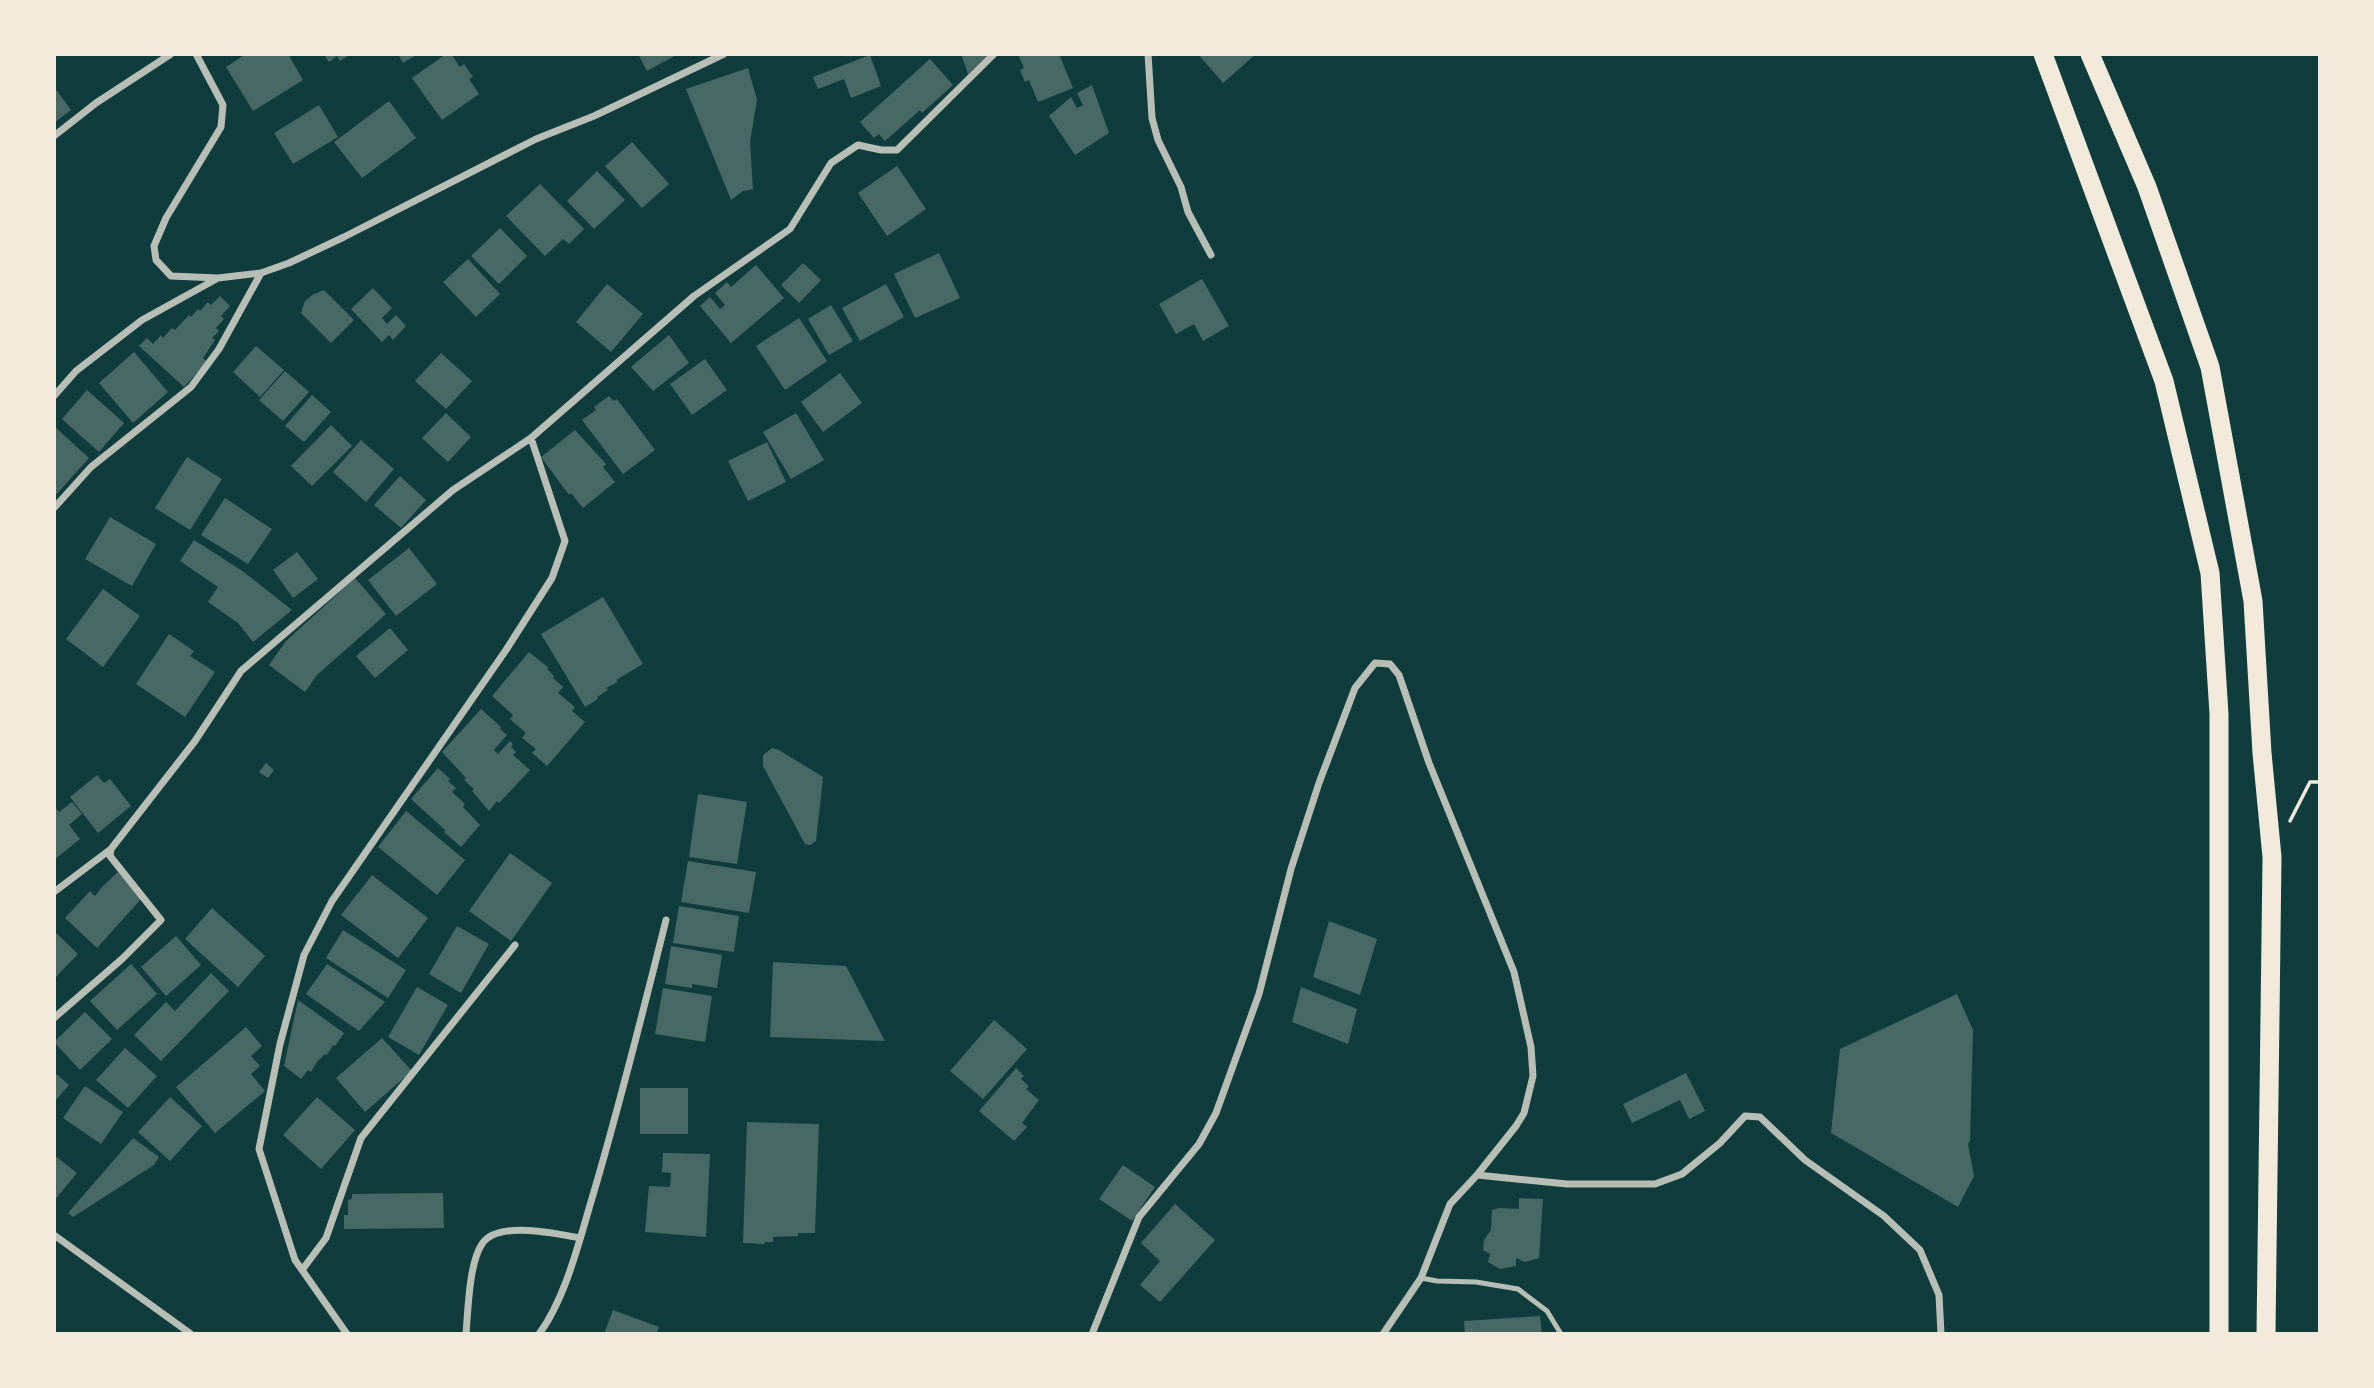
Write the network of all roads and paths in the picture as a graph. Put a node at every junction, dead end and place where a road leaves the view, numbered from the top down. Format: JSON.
{"nodes":[{"id":1,"x":171,"y":54,"type":"edge"},
{"id":2,"x":196,"y":54,"type":"edge"},
{"id":3,"x":724,"y":54,"type":"edge"},
{"id":4,"x":994,"y":54,"type":"edge"},
{"id":5,"x":1148,"y":54,"type":"edge"},
{"id":6,"x":2043,"y":54,"type":"edge"},
{"id":7,"x":2090,"y":54,"type":"edge"},
{"id":8,"x":54,"y":136,"type":"edge"},
{"id":9,"x":1211,"y":255,"type":"dead end"},
{"id":10,"x":261,"y":273,"type":"junction"},
{"id":11,"x":218,"y":278,"type":"junction"},
{"id":12,"x":54,"y":396,"type":"edge"},
{"id":13,"x":531,"y":438,"type":"junction"},
{"id":14,"x":54,"y":508,"type":"edge"},
{"id":15,"x":2320,"y":782,"type":"edge"},
{"id":16,"x":2288,"y":825,"type":"dead end"},
{"id":17,"x":111,"y":849,"type":"junction"},
{"id":18,"x":54,"y":892,"type":"edge"},
{"id":19,"x":666,"y":920,"type":"dead end"},
{"id":20,"x":515,"y":945,"type":"dead end"},
{"id":21,"x":54,"y":1018,"type":"edge"},
{"id":22,"x":1477,"y":1175,"type":"junction"},
{"id":23,"x":54,"y":1235,"type":"edge"},
{"id":24,"x":580,"y":1238,"type":"junction"},
{"id":25,"x":302,"y":1270,"type":"junction"},
{"id":26,"x":1421,"y":1278,"type":"junction"},
{"id":27,"x":191,"y":1334,"type":"edge"},
{"id":28,"x":347,"y":1334,"type":"edge"},
{"id":29,"x":466,"y":1334,"type":"edge"},
{"id":30,"x":539,"y":1334,"type":"edge"},
{"id":31,"x":1092,"y":1334,"type":"edge"},
{"id":32,"x":1383,"y":1334,"type":"edge"},
{"id":33,"x":1560,"y":1334,"type":"edge"},
{"id":34,"x":1941,"y":1334,"type":"edge"},
{"id":35,"x":2219,"y":1334,"type":"edge"},
{"id":36,"x":2266,"y":1334,"type":"edge"}],
"edges":[{"from":1,"to":8,"type":"street"},
{"from":2,"to":11,"type":"street"},
{"from":3,"to":10,"type":"street"},
{"from":4,"to":13,"type":"street"},
{"from":5,"to":9,"type":"street"},
{"from":6,"to":35,"type":"highway"},
{"from":7,"to":36,"type":"highway"},
{"from":10,"to":11,"type":"street"},
{"from":10,"to":14,"type":"street"},
{"from":11,"to":12,"type":"street"},
{"from":13,"to":17,"type":"street"},
{"from":13,"to":25,"type":"street"},
{"from":15,"to":16,"type":"path"},
{"from":17,"to":18,"type":"street"},
{"from":17,"to":21,"type":"street"},
{"from":19,"to":24,"type":"street"},
{"from":20,"to":25,"type":"street"},
{"from":22,"to":26,"type":"street"},
{"from":22,"to":31,"type":"street"},
{"from":22,"to":34,"type":"street"},
{"from":23,"to":27,"type":"street"},
{"from":24,"to":29,"type":"street"},
{"from":24,"to":30,"type":"street"},
{"from":25,"to":28,"type":"street"},
{"from":26,"to":32,"type":"street"},
{"from":26,"to":33,"type":"lane"}]}
